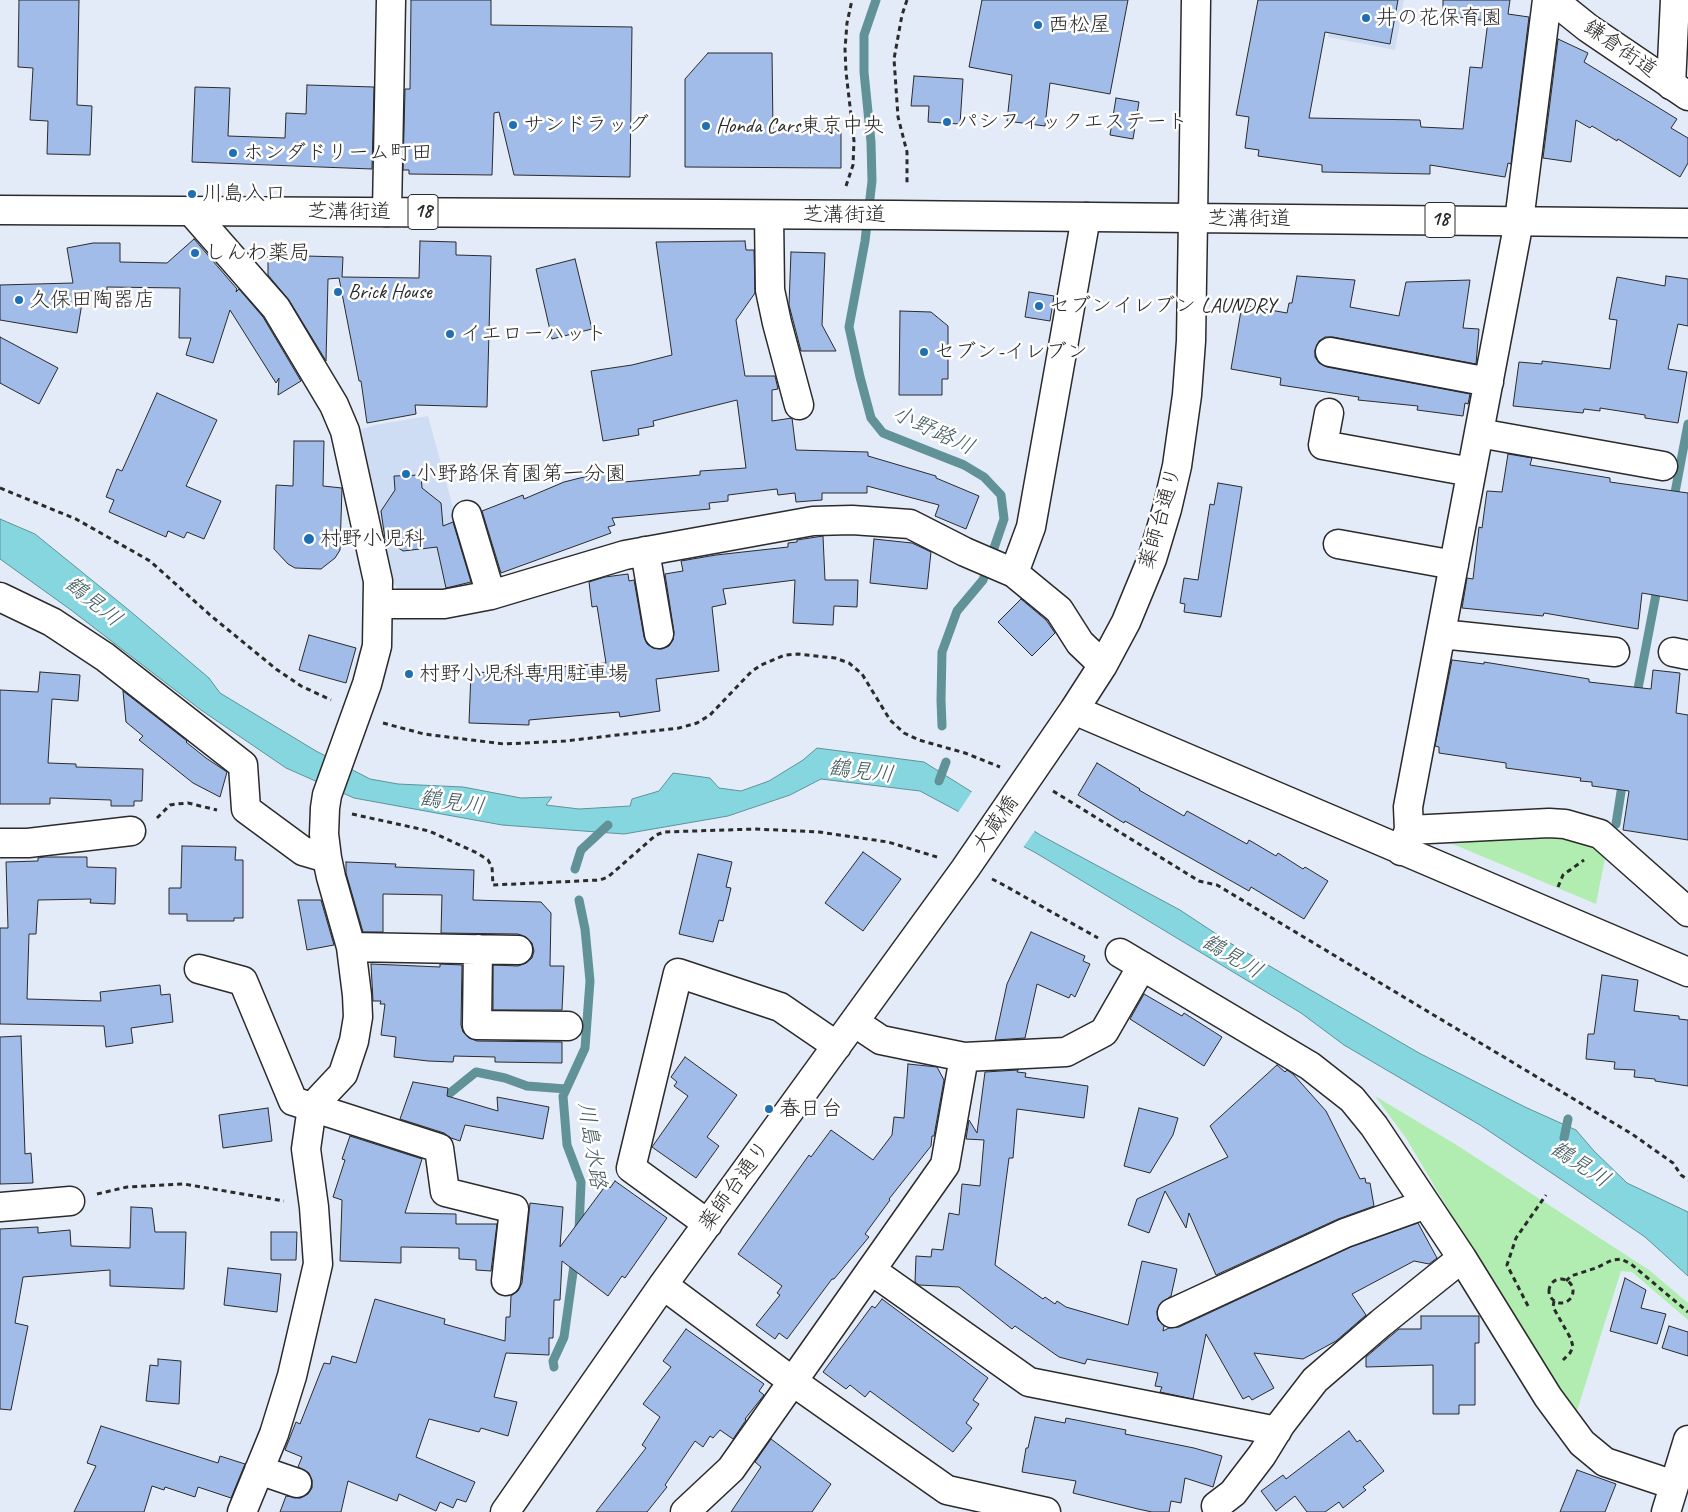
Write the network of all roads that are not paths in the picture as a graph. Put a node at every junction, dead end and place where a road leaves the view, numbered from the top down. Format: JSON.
{"nodes":[{"id":1,"x":391,"y":0,"type":"edge"},
{"id":2,"x":1196,"y":0,"type":"edge"},
{"id":3,"x":1547,"y":0,"type":"edge"},
{"id":4,"x":1553,"y":0,"type":"edge"},
{"id":5,"x":1676,"y":0,"type":"edge"},
{"id":6,"x":1680,"y":90,"type":"edge"},
{"id":7,"x":0,"y":210,"type":"edge"},
{"id":8,"x":191,"y":211,"type":"junction"},
{"id":9,"x":386,"y":212,"type":"junction"},
{"id":10,"x":769,"y":215,"type":"junction"},
{"id":11,"x":1086,"y":217,"type":"junction"},
{"id":12,"x":1193,"y":218,"type":"junction"},
{"id":13,"x":1519,"y":221,"type":"junction"},
{"id":14,"x":1688,"y":223,"type":"edge"},
{"id":15,"x":1330,"y":352,"type":"dead end"},
{"id":16,"x":1489,"y":382,"type":"junction"},
{"id":17,"x":799,"y":405,"type":"dead end"},
{"id":18,"x":1329,"y":413,"type":"dead end"},
{"id":19,"x":1479,"y":433,"type":"junction"},
{"id":20,"x":1663,"y":466,"type":"dead end"},
{"id":21,"x":1471,"y":472,"type":"junction"},
{"id":22,"x":467,"y":515,"type":"dead end"},
{"id":23,"x":1338,"y":544,"type":"dead end"},
{"id":24,"x":645,"y":551,"type":"junction"},
{"id":25,"x":1454,"y":565,"type":"junction"},
{"id":26,"x":1006,"y":570,"type":"junction"},
{"id":27,"x":491,"y":595,"type":"junction"},
{"id":28,"x":0,"y":597,"type":"edge"},
{"id":29,"x":379,"y":604,"type":"junction"},
{"id":30,"x":659,"y":634,"type":"dead end"},
{"id":31,"x":1440,"y":634,"type":"junction"},
{"id":32,"x":1615,"y":652,"type":"dead end"},
{"id":33,"x":1103,"y":665,"type":"junction"},
{"id":34,"x":1074,"y":710,"type":"junction"},
{"id":35,"x":1024,"y":784,"type":"joint"},
{"id":36,"x":131,"y":831,"type":"road end"},
{"id":37,"x":1405,"y":840,"type":"junction"},
{"id":38,"x":0,"y":842,"type":"edge"},
{"id":39,"x":327,"y":858,"type":"junction"},
{"id":40,"x":968,"y":863,"type":"joint"},
{"id":41,"x":1688,"y":912,"type":"edge"},
{"id":42,"x":351,"y":947,"type":"junction"},
{"id":43,"x":478,"y":949,"type":"junction"},
{"id":44,"x":518,"y":950,"type":"dead end"},
{"id":45,"x":199,"y":969,"type":"dead end"},
{"id":46,"x":1688,"y":972,"type":"edge"},
{"id":47,"x":854,"y":1022,"type":"junction"},
{"id":48,"x":568,"y":1026,"type":"dead end"},
{"id":49,"x":837,"y":1046,"type":"junction"},
{"id":50,"x":964,"y":1057,"type":"junction"},
{"id":51,"x":312,"y":1108,"type":"junction"},
{"id":52,"x":70,"y":1202,"type":"road end"},
{"id":53,"x":1426,"y":1204,"type":"junction"},
{"id":54,"x":0,"y":1208,"type":"edge"},
{"id":55,"x":708,"y":1224,"type":"junction"},
{"id":56,"x":1462,"y":1258,"type":"junction"},
{"id":57,"x":871,"y":1270,"type":"junction"},
{"id":58,"x":506,"y":1281,"type":"dead end"},
{"id":59,"x":663,"y":1285,"type":"junction"},
{"id":60,"x":1172,"y":1313,"type":"dead end"},
{"id":61,"x":792,"y":1381,"type":"junction"},
{"id":62,"x":1277,"y":1431,"type":"junction"},
{"id":63,"x":1688,"y":1440,"type":"edge"},
{"id":64,"x":259,"y":1470,"type":"junction"},
{"id":65,"x":297,"y":1483,"type":"dead end"},
{"id":66,"x":1674,"y":1485,"type":"junction"},
{"id":67,"x":1216,"y":1506,"type":"dead end"},
{"id":68,"x":242,"y":1512,"type":"edge"},
{"id":69,"x":505,"y":1512,"type":"edge"},
{"id":70,"x":685,"y":1512,"type":"edge"},
{"id":71,"x":1046,"y":1512,"type":"edge"},
{"id":72,"x":1666,"y":1512,"type":"edge"}],
"edges":[{"from":1,"to":9,"type":"street"},
{"from":2,"to":12,"type":"street","name":"薬師台通り"},
{"from":3,"to":13,"type":"street"},
{"from":4,"to":6,"type":"street","name":"鎌倉街道"},
{"from":5,"to":6,"type":"street"},
{"from":7,"to":8,"type":"street","name":"芝溝街道","number":"18"},
{"from":8,"to":9,"type":"street","name":"芝溝街道","number":"18"},
{"from":8,"to":29,"type":"street"},
{"from":9,"to":10,"type":"street","name":"芝溝街道","number":"18"},
{"from":10,"to":11,"type":"street","name":"芝溝街道","number":"18"},
{"from":10,"to":17,"type":"street"},
{"from":11,"to":12,"type":"street","name":"芝溝街道","number":"18"},
{"from":11,"to":26,"type":"street"},
{"from":12,"to":13,"type":"street","name":"芝溝街道","number":"18"},
{"from":12,"to":33,"type":"street","name":"薬師台通り"},
{"from":13,"to":14,"type":"street","name":"芝溝街道","number":"18"},
{"from":13,"to":16,"type":"street"},
{"from":15,"to":16,"type":"street"},
{"from":16,"to":19,"type":"street"},
{"from":18,"to":21,"type":"street"},
{"from":19,"to":20,"type":"street"},
{"from":19,"to":21,"type":"street"},
{"from":21,"to":25,"type":"street"},
{"from":22,"to":27,"type":"street"},
{"from":23,"to":25,"type":"street"},
{"from":24,"to":26,"type":"street"},
{"from":24,"to":27,"type":"street"},
{"from":24,"to":30,"type":"street"},
{"from":25,"to":31,"type":"street"},
{"from":26,"to":33,"type":"street"},
{"from":27,"to":29,"type":"street"},
{"from":28,"to":39,"type":"street"},
{"from":29,"to":39,"type":"street"},
{"from":31,"to":32,"type":"street"},
{"from":31,"to":37,"type":"street"},
{"from":33,"to":34,"type":"street","name":"薬師台通り"},
{"from":34,"to":35,"type":"street","name":"薬師台通り"},
{"from":34,"to":37,"type":"street"},
{"from":35,"to":40,"type":"street","name":"大蔵橋"},
{"from":36,"to":38,"type":"street"},
{"from":37,"to":41,"type":"street"},
{"from":37,"to":46,"type":"street"},
{"from":39,"to":42,"type":"street"},
{"from":40,"to":47,"type":"street","name":"薬師台通り"},
{"from":42,"to":43,"type":"street"},
{"from":42,"to":51,"type":"street"},
{"from":43,"to":44,"type":"street"},
{"from":43,"to":48,"type":"street"},
{"from":45,"to":51,"type":"street"},
{"from":47,"to":49,"type":"street","name":"薬師台通り"},
{"from":47,"to":50,"type":"street"},
{"from":49,"to":55,"type":"street","name":"薬師台通り"},
{"from":49,"to":55,"type":"street"},
{"from":50,"to":53,"type":"street"},
{"from":50,"to":57,"type":"street"},
{"from":51,"to":58,"type":"street"},
{"from":51,"to":64,"type":"street"},
{"from":52,"to":54,"type":"street"},
{"from":53,"to":56,"type":"street"},
{"from":53,"to":60,"type":"street"},
{"from":55,"to":59,"type":"street","name":"薬師台通り"},
{"from":56,"to":62,"type":"street"},
{"from":56,"to":66,"type":"street"},
{"from":57,"to":61,"type":"street"},
{"from":57,"to":62,"type":"street"},
{"from":59,"to":61,"type":"street"},
{"from":59,"to":69,"type":"street","name":"薬師台通り"},
{"from":61,"to":70,"type":"street"},
{"from":61,"to":71,"type":"street"},
{"from":62,"to":67,"type":"street"},
{"from":63,"to":66,"type":"street"},
{"from":64,"to":65,"type":"street"},
{"from":64,"to":68,"type":"street"},
{"from":66,"to":72,"type":"street"}]}
